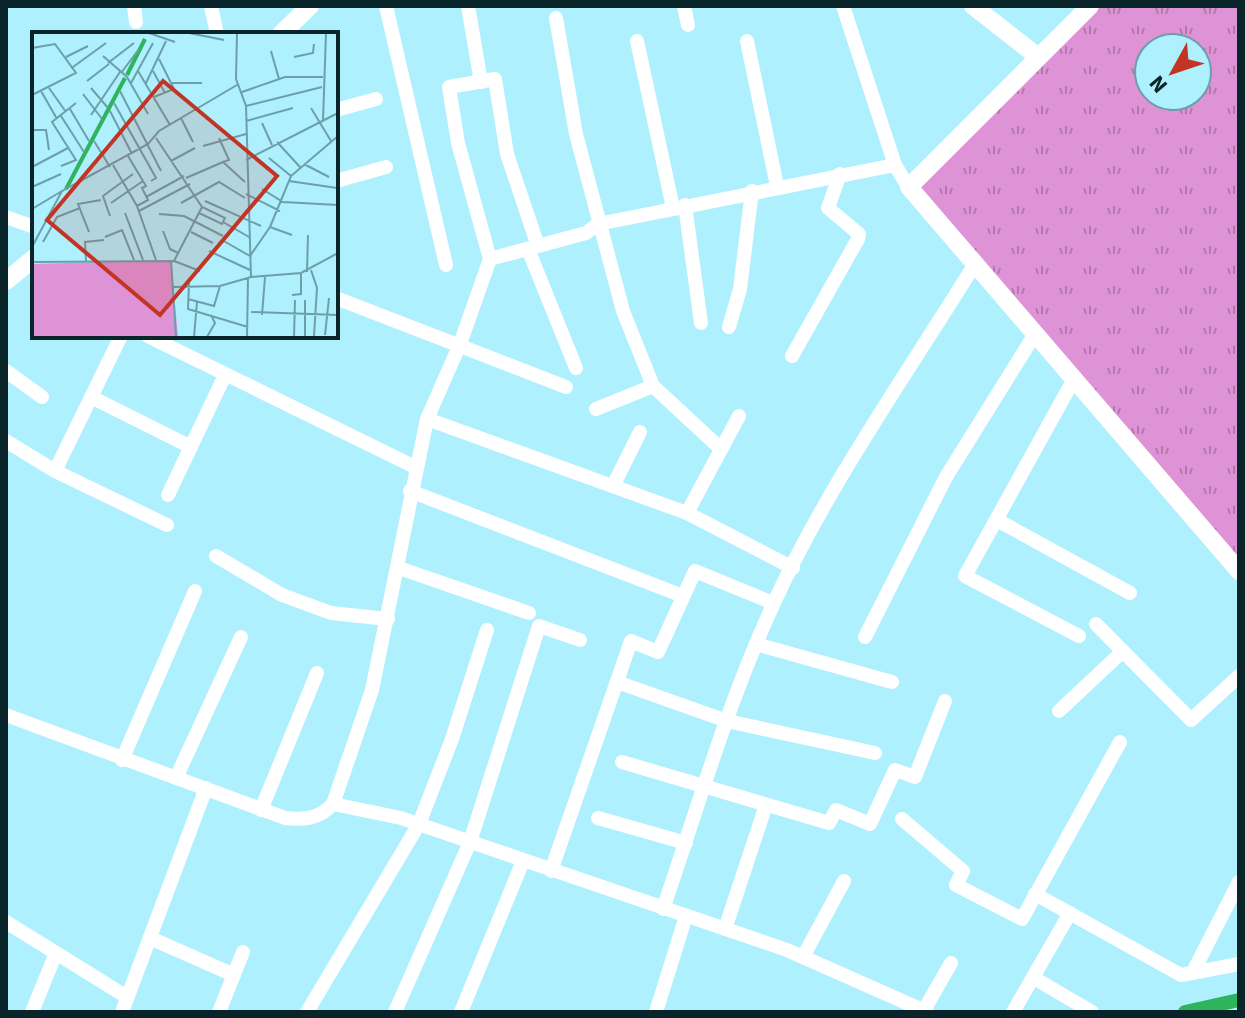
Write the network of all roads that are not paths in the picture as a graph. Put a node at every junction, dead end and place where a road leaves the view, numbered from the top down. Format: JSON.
{"nodes":[{"id":1,"x":134,"y":6,"type":"edge"},
{"id":2,"x":211,"y":6,"type":"edge"},
{"id":3,"x":386,"y":6,"type":"edge"},
{"id":4,"x":468,"y":6,"type":"edge"},
{"id":5,"x":684,"y":6,"type":"edge"},
{"id":6,"x":843,"y":6,"type":"edge"},
{"id":7,"x":973,"y":6,"type":"edge"},
{"id":8,"x":1090,"y":6,"type":"edge"},
{"id":9,"x":301,"y":10,"type":"edge"},
{"id":10,"x":556,"y":18,"type":"dead end"},
{"id":11,"x":136,"y":22,"type":"dead end"},
{"id":12,"x":688,"y":25,"type":"dead end"},
{"id":13,"x":217,"y":32,"type":"edge"},
{"id":14,"x":283,"y":32,"type":"edge"},
{"id":15,"x":637,"y":41,"type":"dead end"},
{"id":16,"x":747,"y":41,"type":"dead end"},
{"id":17,"x":1037,"y":56,"type":"junction"},
{"id":18,"x":481,"y":82,"type":"junction"},
{"id":19,"x":376,"y":99,"type":"dead end"},
{"id":20,"x":338,"y":109,"type":"edge"},
{"id":21,"x":895,"y":165,"type":"junction"},
{"id":22,"x":386,"y":167,"type":"dead end"},
{"id":23,"x":840,"y":174,"type":"junction"},
{"id":24,"x":338,"y":180,"type":"edge"},
{"id":25,"x":777,"y":186,"type":"junction"},
{"id":26,"x":909,"y":188,"type":"junction"},
{"id":27,"x":752,"y":191,"type":"junction"},
{"id":28,"x":679,"y":206,"type":"junction"},
{"id":29,"x":6,"y":217,"type":"edge"},
{"id":30,"x":598,"y":224,"type":"junction"},
{"id":31,"x":32,"y":226,"type":"edge"},
{"id":32,"x":533,"y":248,"type":"junction"},
{"id":33,"x":490,"y":259,"type":"junction"},
{"id":34,"x":32,"y":260,"type":"edge"},
{"id":35,"x":975,"y":264,"type":"junction"},
{"id":36,"x":446,"y":265,"type":"dead end"},
{"id":37,"x":6,"y":281,"type":"edge"},
{"id":38,"x":338,"y":299,"type":"edge"},
{"id":39,"x":701,"y":323,"type":"dead end"},
{"id":40,"x":729,"y":327,"type":"dead end"},
{"id":41,"x":1035,"y":334,"type":"junction"},
{"id":42,"x":120,"y":338,"type":"edge"},
{"id":43,"x":163,"y":340,"type":"edge"},
{"id":44,"x":460,"y":344,"type":"junction"},
{"id":45,"x":792,"y":356,"type":"dead end"},
{"id":46,"x":576,"y":368,"type":"dead end"},
{"id":47,"x":6,"y":371,"type":"edge"},
{"id":48,"x":225,"y":375,"type":"junction"},
{"id":49,"x":1074,"y":379,"type":"junction"},
{"id":50,"x":653,"y":386,"type":"junction"},
{"id":51,"x":566,"y":387,"type":"dead end"},
{"id":52,"x":42,"y":397,"type":"dead end"},
{"id":53,"x":91,"y":397,"type":"junction"},
{"id":54,"x":596,"y":409,"type":"dead end"},
{"id":55,"x":739,"y":416,"type":"dead end"},
{"id":56,"x":427,"y":419,"type":"junction"},
{"id":57,"x":640,"y":432,"type":"dead end"},
{"id":58,"x":6,"y":441,"type":"edge"},
{"id":59,"x":191,"y":447,"type":"junction"},
{"id":60,"x":721,"y":449,"type":"junction"},
{"id":61,"x":415,"y":467,"type":"junction"},
{"id":62,"x":55,"y":471,"type":"junction"},
{"id":63,"x":613,"y":486,"type":"junction"},
{"id":64,"x":410,"y":491,"type":"junction"},
{"id":65,"x":168,"y":495,"type":"dead end"},
{"id":66,"x":687,"y":513,"type":"junction"},
{"id":67,"x":997,"y":520,"type":"junction"},
{"id":68,"x":167,"y":525,"type":"dead end"},
{"id":69,"x":216,"y":556,"type":"dead end"},
{"id":70,"x":399,"y":568,"type":"junction"},
{"id":71,"x":793,"y":568,"type":"junction"},
{"id":72,"x":1239,"y":571,"type":"edge"},
{"id":73,"x":195,"y":591,"type":"dead end"},
{"id":74,"x":1130,"y":593,"type":"dead end"},
{"id":75,"x":683,"y":596,"type":"junction"},
{"id":76,"x":773,"y":603,"type":"junction"},
{"id":77,"x":529,"y":613,"type":"dead end"},
{"id":78,"x":388,"y":619,"type":"junction"},
{"id":79,"x":1096,"y":624,"type":"dead end"},
{"id":80,"x":487,"y":630,"type":"dead end"},
{"id":81,"x":1079,"y":636,"type":"dead end"},
{"id":82,"x":241,"y":637,"type":"dead end"},
{"id":83,"x":865,"y":637,"type":"dead end"},
{"id":84,"x":580,"y":640,"type":"dead end"},
{"id":85,"x":756,"y":644,"type":"junction"},
{"id":86,"x":1123,"y":651,"type":"junction"},
{"id":87,"x":317,"y":673,"type":"dead end"},
{"id":88,"x":1239,"y":676,"type":"edge"},
{"id":89,"x":617,"y":682,"type":"junction"},
{"id":90,"x":892,"y":682,"type":"dead end"},
{"id":91,"x":945,"y":701,"type":"dead end"},
{"id":92,"x":1059,"y":711,"type":"dead end"},
{"id":93,"x":6,"y":715,"type":"edge"},
{"id":94,"x":727,"y":721,"type":"junction"},
{"id":95,"x":1120,"y":742,"type":"dead end"},
{"id":96,"x":875,"y":753,"type":"dead end"},
{"id":97,"x":122,"y":760,"type":"junction"},
{"id":98,"x":622,"y":762,"type":"dead end"},
{"id":99,"x":176,"y":778,"type":"junction"},
{"id":100,"x":705,"y":787,"type":"junction"},
{"id":101,"x":206,"y":788,"type":"junction"},
{"id":102,"x":333,"y":804,"type":"junction"},
{"id":103,"x":766,"y":805,"type":"junction"},
{"id":104,"x":261,"y":810,"type":"junction"},
{"id":105,"x":598,"y":818,"type":"dead end"},
{"id":106,"x":902,"y":819,"type":"dead end"},
{"id":107,"x":419,"y":824,"type":"junction"},
{"id":108,"x":470,"y":842,"type":"junction"},
{"id":109,"x":686,"y":843,"type":"junction"},
{"id":110,"x":523,"y":861,"type":"junction"},
{"id":111,"x":551,"y":871,"type":"junction"},
{"id":112,"x":844,"y":881,"type":"dead end"},
{"id":113,"x":1239,"y":882,"type":"edge"},
{"id":114,"x":1035,"y":894,"type":"junction"},
{"id":115,"x":663,"y":909,"type":"junction"},
{"id":116,"x":1070,"y":913,"type":"junction"},
{"id":117,"x":686,"y":916,"type":"junction"},
{"id":118,"x":6,"y":922,"type":"edge"},
{"id":119,"x":725,"y":929,"type":"junction"},
{"id":120,"x":150,"y":938,"type":"junction"},
{"id":121,"x":243,"y":952,"type":"dead end"},
{"id":122,"x":56,"y":953,"type":"junction"},
{"id":123,"x":803,"y":957,"type":"junction"},
{"id":124,"x":951,"y":963,"type":"dead end"},
{"id":125,"x":1239,"y":964,"type":"edge"},
{"id":126,"x":1193,"y":972,"type":"junction"},
{"id":127,"x":234,"y":975,"type":"junction"},
{"id":128,"x":1034,"y":978,"type":"junction"},
{"id":129,"x":127,"y":997,"type":"junction"},
{"id":130,"x":32,"y":1012,"type":"edge"},
{"id":131,"x":122,"y":1012,"type":"edge"},
{"id":132,"x":219,"y":1012,"type":"edge"},
{"id":133,"x":307,"y":1012,"type":"edge"},
{"id":134,"x":395,"y":1012,"type":"edge"},
{"id":135,"x":461,"y":1012,"type":"edge"},
{"id":136,"x":656,"y":1012,"type":"edge"},
{"id":137,"x":925,"y":1012,"type":"edge"},
{"id":138,"x":1013,"y":1012,"type":"edge"},
{"id":139,"x":1092,"y":1012,"type":"edge"}],
"edges":[{"from":1,"to":11,"type":"street"},
{"from":2,"to":13,"type":"street"},
{"from":3,"to":36,"type":"street"},
{"from":4,"to":18,"type":"street"},
{"from":5,"to":12,"type":"street"},
{"from":6,"to":21,"type":"street"},
{"from":7,"to":17,"type":"street"},
{"from":8,"to":17,"type":"street"},
{"from":9,"to":14,"type":"street"},
{"from":10,"to":30,"type":"street"},
{"from":15,"to":28,"type":"street"},
{"from":16,"to":25,"type":"street"},
{"from":17,"to":26,"type":"street"},
{"from":18,"to":32,"type":"street"},
{"from":18,"to":33,"type":"street"},
{"from":19,"to":20,"type":"street"},
{"from":21,"to":23,"type":"street"},
{"from":21,"to":26,"type":"street"},
{"from":22,"to":24,"type":"street"},
{"from":23,"to":25,"type":"street"},
{"from":23,"to":45,"type":"street"},
{"from":25,"to":27,"type":"street"},
{"from":26,"to":35,"type":"street"},
{"from":27,"to":28,"type":"street"},
{"from":27,"to":40,"type":"street"},
{"from":28,"to":30,"type":"street"},
{"from":28,"to":39,"type":"street"},
{"from":29,"to":31,"type":"street"},
{"from":30,"to":32,"type":"street"},
{"from":30,"to":50,"type":"street"},
{"from":32,"to":33,"type":"street"},
{"from":32,"to":46,"type":"street"},
{"from":33,"to":44,"type":"street"},
{"from":34,"to":37,"type":"street"},
{"from":35,"to":41,"type":"street"},
{"from":35,"to":71,"type":"street"},
{"from":38,"to":44,"type":"street"},
{"from":41,"to":49,"type":"street"},
{"from":41,"to":83,"type":"street"},
{"from":42,"to":53,"type":"street"},
{"from":43,"to":48,"type":"street"},
{"from":44,"to":51,"type":"street"},
{"from":44,"to":56,"type":"street"},
{"from":47,"to":52,"type":"street"},
{"from":48,"to":59,"type":"street"},
{"from":48,"to":61,"type":"street"},
{"from":49,"to":67,"type":"street"},
{"from":49,"to":72,"type":"street"},
{"from":50,"to":54,"type":"street"},
{"from":50,"to":60,"type":"street"},
{"from":53,"to":59,"type":"street"},
{"from":53,"to":62,"type":"street"},
{"from":55,"to":60,"type":"street"},
{"from":56,"to":61,"type":"street"},
{"from":56,"to":63,"type":"street"},
{"from":57,"to":63,"type":"street"},
{"from":58,"to":62,"type":"street"},
{"from":59,"to":65,"type":"street"},
{"from":60,"to":66,"type":"street"},
{"from":61,"to":64,"type":"street"},
{"from":62,"to":68,"type":"street"},
{"from":63,"to":66,"type":"street"},
{"from":64,"to":70,"type":"street"},
{"from":64,"to":75,"type":"street"},
{"from":66,"to":71,"type":"street"},
{"from":67,"to":74,"type":"street"},
{"from":67,"to":81,"type":"street"},
{"from":69,"to":78,"type":"street"},
{"from":70,"to":77,"type":"street"},
{"from":70,"to":78,"type":"street"},
{"from":71,"to":76,"type":"street"},
{"from":73,"to":97,"type":"street"},
{"from":75,"to":76,"type":"street"},
{"from":75,"to":89,"type":"street"},
{"from":76,"to":85,"type":"street"},
{"from":78,"to":102,"type":"street"},
{"from":79,"to":86,"type":"street"},
{"from":80,"to":107,"type":"street"},
{"from":82,"to":99,"type":"street"},
{"from":84,"to":108,"type":"street"},
{"from":85,"to":90,"type":"street"},
{"from":85,"to":94,"type":"street"},
{"from":86,"to":88,"type":"street"},
{"from":86,"to":92,"type":"street"},
{"from":87,"to":104,"type":"street"},
{"from":89,"to":94,"type":"street"},
{"from":89,"to":111,"type":"street"},
{"from":91,"to":103,"type":"street"},
{"from":93,"to":97,"type":"street"},
{"from":94,"to":96,"type":"street"},
{"from":94,"to":100,"type":"street"},
{"from":95,"to":114,"type":"street"},
{"from":97,"to":99,"type":"street"},
{"from":98,"to":100,"type":"street"},
{"from":99,"to":101,"type":"street"},
{"from":100,"to":103,"type":"street"},
{"from":100,"to":109,"type":"street"},
{"from":101,"to":104,"type":"street"},
{"from":101,"to":120,"type":"street"},
{"from":102,"to":104,"type":"street"},
{"from":102,"to":107,"type":"street"},
{"from":103,"to":119,"type":"street"},
{"from":105,"to":109,"type":"street"},
{"from":106,"to":114,"type":"street"},
{"from":107,"to":108,"type":"street"},
{"from":107,"to":133,"type":"street"},
{"from":108,"to":110,"type":"street"},
{"from":108,"to":134,"type":"street"},
{"from":109,"to":115,"type":"street"},
{"from":110,"to":111,"type":"street"},
{"from":110,"to":135,"type":"street"},
{"from":111,"to":115,"type":"street"},
{"from":112,"to":123,"type":"street"},
{"from":113,"to":126,"type":"street"},
{"from":114,"to":116,"type":"street"},
{"from":115,"to":117,"type":"street"},
{"from":116,"to":126,"type":"street"},
{"from":116,"to":128,"type":"street"},
{"from":117,"to":119,"type":"street"},
{"from":117,"to":136,"type":"street"},
{"from":118,"to":122,"type":"street"},
{"from":119,"to":123,"type":"street"},
{"from":120,"to":127,"type":"street"},
{"from":120,"to":129,"type":"street"},
{"from":121,"to":127,"type":"street"},
{"from":122,"to":129,"type":"street"},
{"from":122,"to":130,"type":"street"},
{"from":123,"to":137,"type":"street"},
{"from":124,"to":137,"type":"street"},
{"from":125,"to":126,"type":"street"},
{"from":127,"to":132,"type":"street"},
{"from":128,"to":138,"type":"street"},
{"from":128,"to":139,"type":"street"},
{"from":129,"to":131,"type":"street"}]}
